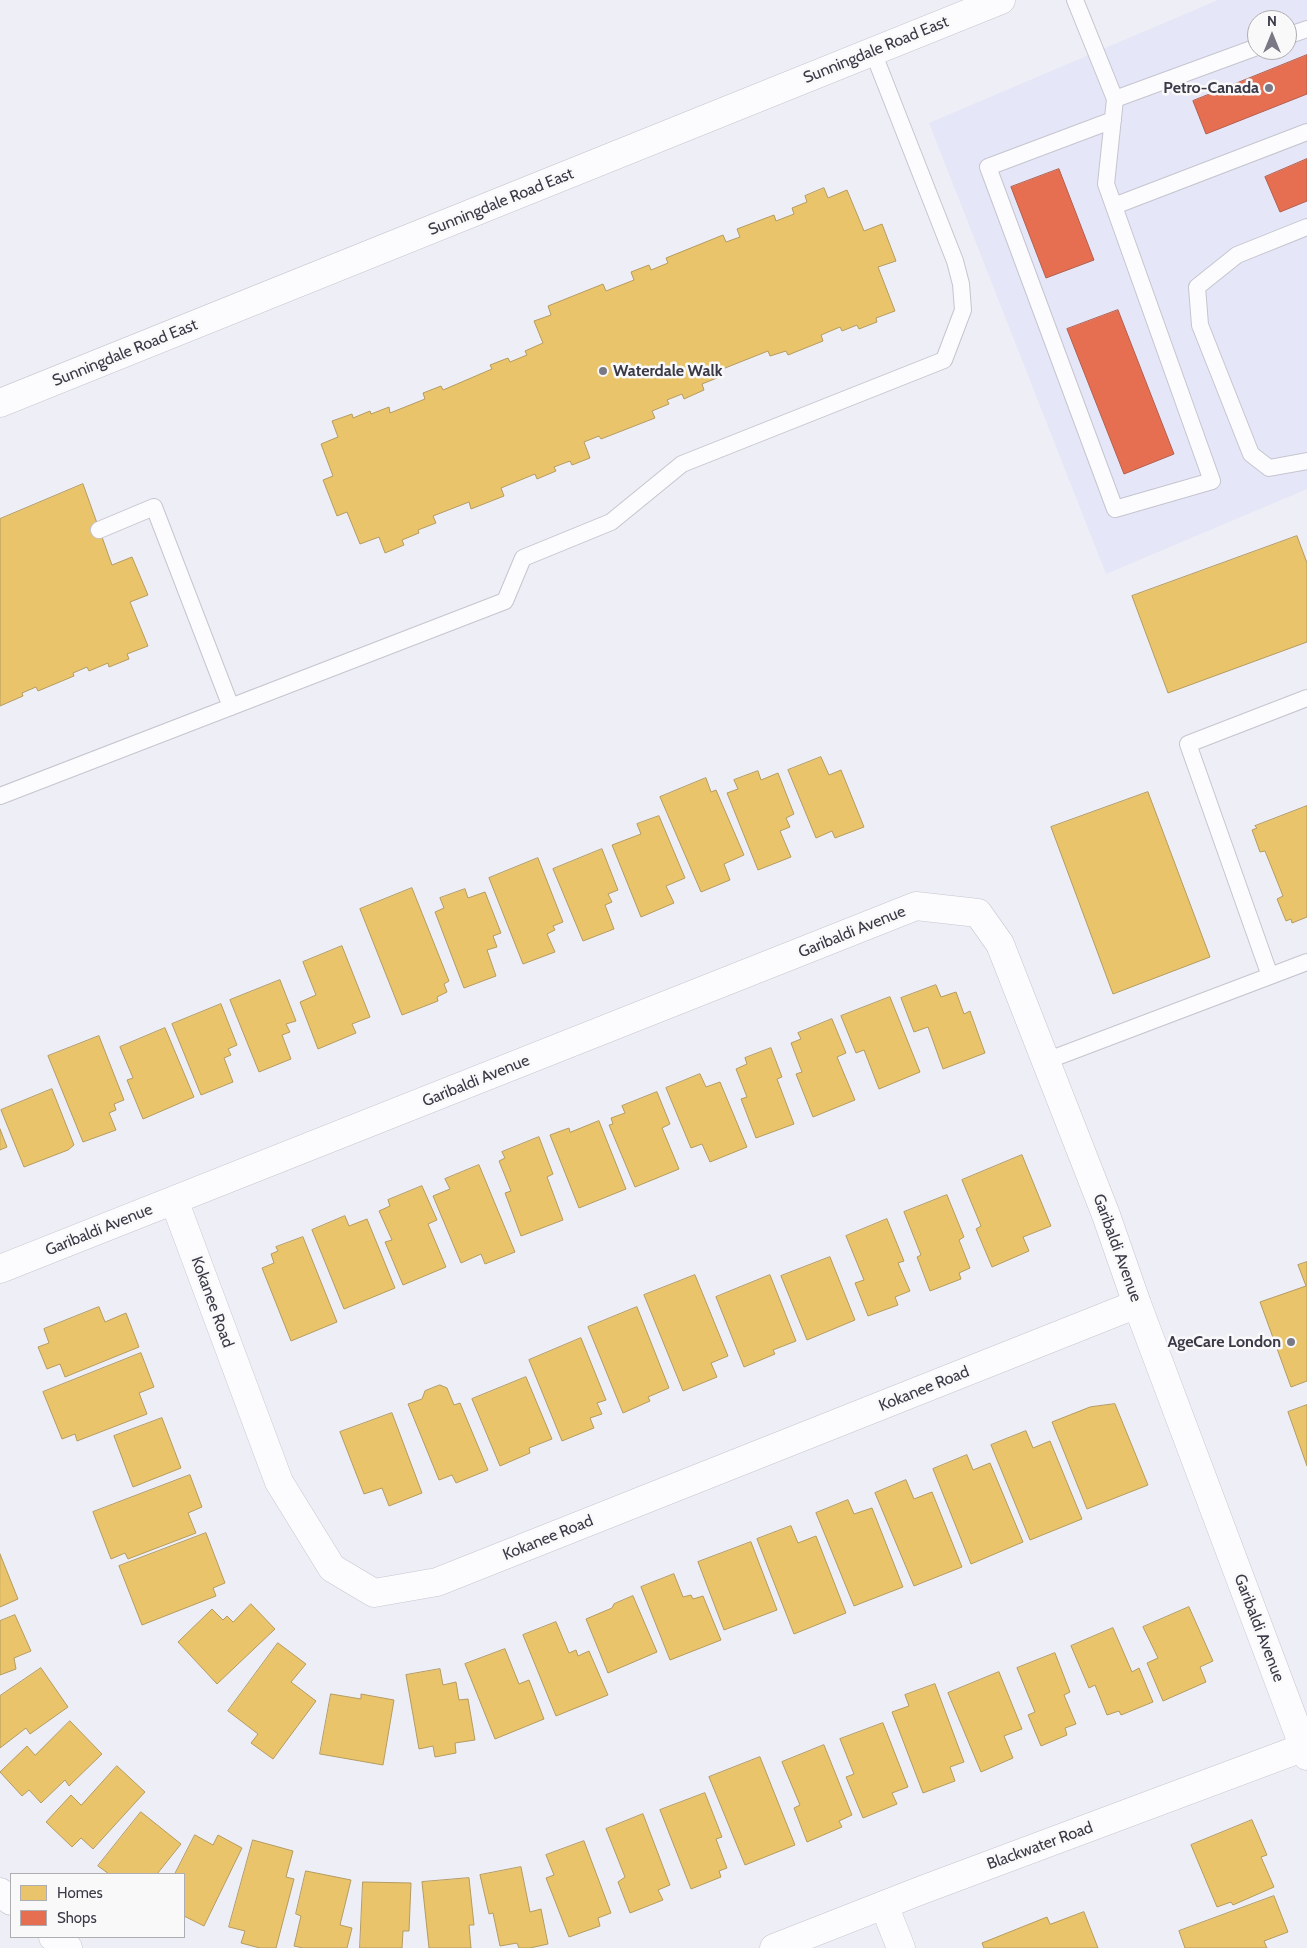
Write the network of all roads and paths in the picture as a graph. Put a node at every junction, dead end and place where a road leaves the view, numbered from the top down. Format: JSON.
{"nodes":[{"id":1,"x":1001,"y":0,"type":"edge"},
{"id":2,"x":1075,"y":0,"type":"edge"},
{"id":3,"x":1247,"y":51,"type":"edge"},
{"id":4,"x":873,"y":52,"type":"junction"},
{"id":5,"x":1115,"y":99,"type":"junction"},
{"id":6,"x":1113,"y":120,"type":"junction"},
{"id":7,"x":1307,"y":132,"type":"edge"},
{"id":8,"x":1114,"y":206,"type":"junction"},
{"id":9,"x":1307,"y":227,"type":"edge"},
{"id":10,"x":0,"y":403,"type":"edge"},
{"id":11,"x":1307,"y":460,"type":"edge"},
{"id":12,"x":99,"y":530,"type":"dead end"},
{"id":13,"x":1307,"y":698,"type":"edge"},
{"id":14,"x":231,"y":707,"type":"junction"},
{"id":15,"x":0,"y":796,"type":"edge"},
{"id":16,"x":1307,"y":962,"type":"edge"},
{"id":17,"x":1270,"y":976,"type":"junction"},
{"id":18,"x":1046,"y":1061,"type":"junction"},
{"id":19,"x":174,"y":1200,"type":"junction"},
{"id":20,"x":0,"y":1269,"type":"edge"},
{"id":21,"x":1137,"y":1304,"type":"junction"},
{"id":22,"x":1306,"y":1750,"type":"edge"},
{"id":23,"x":0,"y":1892,"type":"edge"},
{"id":24,"x":10,"y":1900,"type":"edge"},
{"id":25,"x":884,"y":1905,"type":"junction"},
{"id":26,"x":54,"y":1938,"type":"edge"},
{"id":27,"x":68,"y":1948,"type":"edge"},
{"id":28,"x":774,"y":1948,"type":"edge"},
{"id":29,"x":901,"y":1948,"type":"edge"}],
"edges":[{"from":1,"to":4,"type":"street","name":"Sunningdale Road East"},
{"from":2,"to":5,"type":"lane"},
{"from":3,"to":5,"type":"lane"},
{"from":4,"to":10,"type":"street","name":"Sunningdale Road East"},
{"from":4,"to":14,"type":"lane"},
{"from":5,"to":6,"type":"lane"},
{"from":6,"to":8,"type":"lane"},
{"from":6,"to":8,"type":"lane"},
{"from":7,"to":8,"type":"lane"},
{"from":9,"to":11,"type":"lane"},
{"from":12,"to":14,"type":"lane"},
{"from":13,"to":17,"type":"lane"},
{"from":14,"to":15,"type":"lane"},
{"from":16,"to":17,"type":"lane"},
{"from":17,"to":18,"type":"lane"},
{"from":18,"to":19,"type":"street","name":"Garibaldi Avenue"},
{"from":18,"to":21,"type":"street","name":"Garibaldi Avenue"},
{"from":19,"to":20,"type":"street","name":"Garibaldi Avenue"},
{"from":19,"to":21,"type":"street","name":"Kokanee Road"},
{"from":21,"to":22,"type":"street","name":"Garibaldi Avenue"},
{"from":22,"to":25,"type":"street","name":"Blackwater Road"},
{"from":23,"to":24,"type":"street"},
{"from":25,"to":28,"type":"street","name":"Blackwater Road"},
{"from":25,"to":29,"type":"street"},
{"from":26,"to":27,"type":"street"}]}
